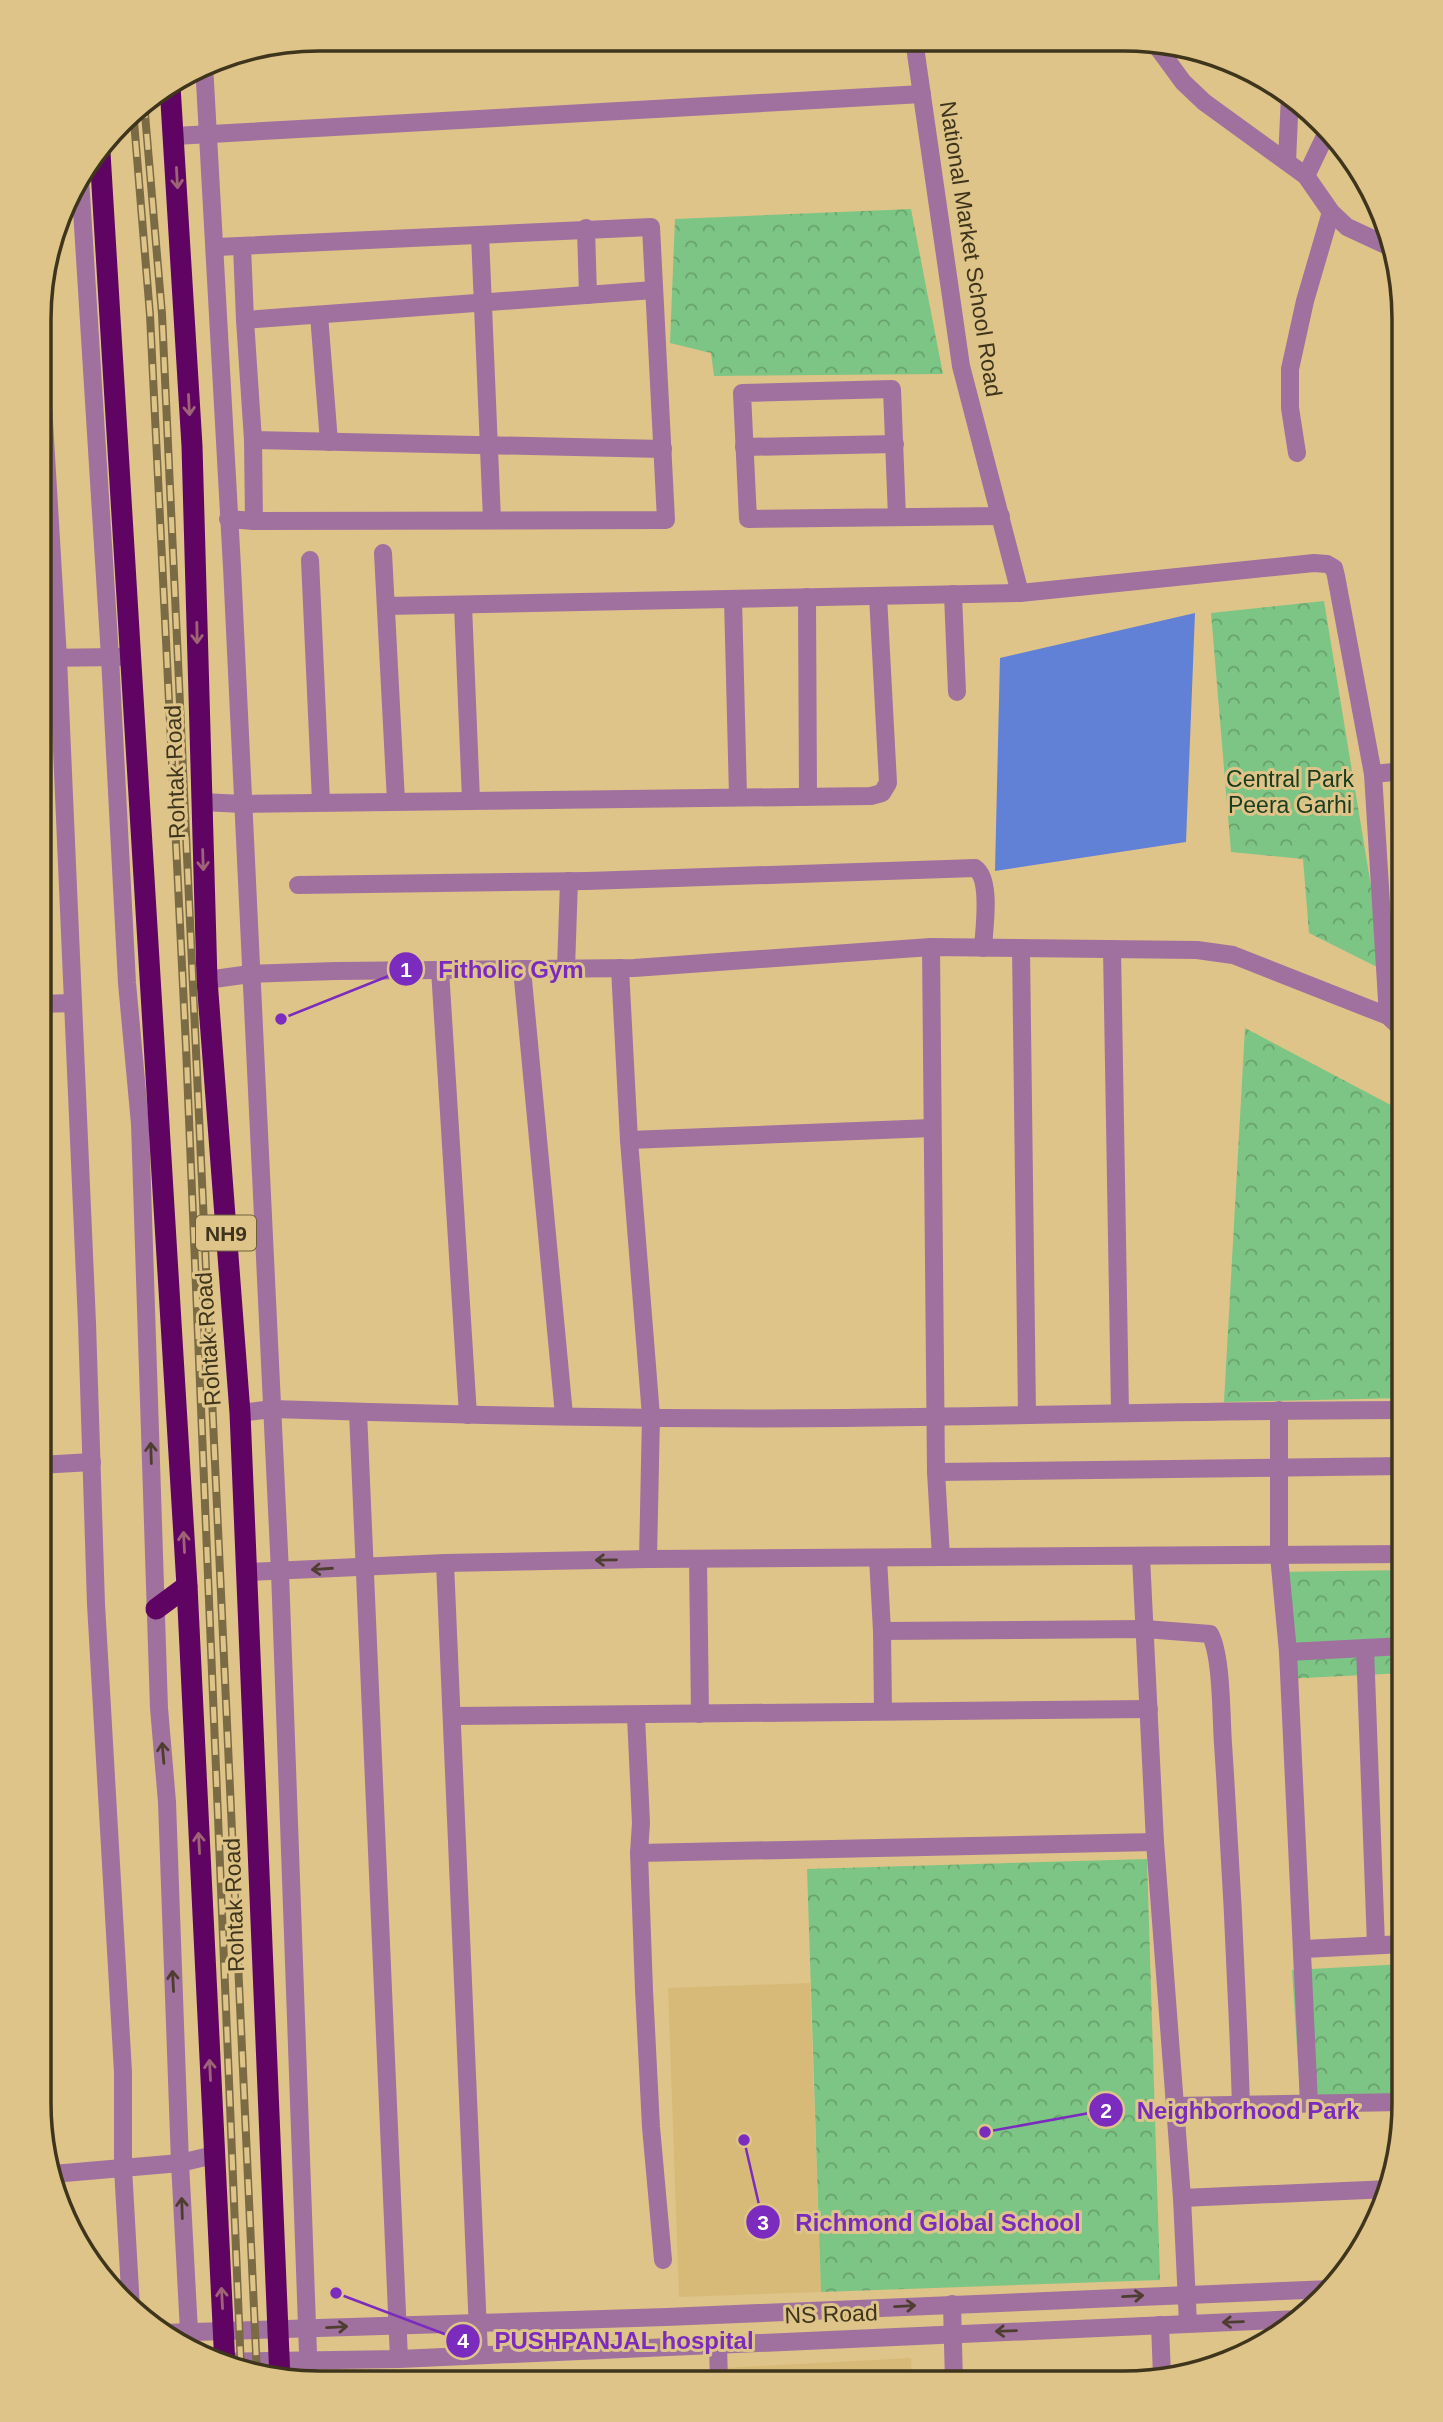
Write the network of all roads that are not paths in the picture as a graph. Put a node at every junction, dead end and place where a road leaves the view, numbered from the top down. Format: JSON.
{"nodes":[{"id":1,"x":916,"y":51,"type":"edge"},
{"id":2,"x":1162,"y":54,"type":"edge"},
{"id":3,"x":205,"y":76,"type":"edge"},
{"id":4,"x":922,"y":93,"type":"junction"},
{"id":5,"x":171,"y":95,"type":"edge"},
{"id":6,"x":1289,"y":108,"type":"edge"},
{"id":7,"x":209,"y":134,"type":"junction"},
{"id":8,"x":175,"y":136,"type":"junction"},
{"id":9,"x":1324,"y":139,"type":"edge"},
{"id":10,"x":1287,"y":162,"type":"junction"},
{"id":11,"x":100,"y":164,"type":"edge"},
{"id":12,"x":1306,"y":176,"type":"junction"},
{"id":13,"x":81,"y":194,"type":"edge"},
{"id":14,"x":1331,"y":212,"type":"junction"},
{"id":15,"x":586,"y":229,"type":"junction"},
{"id":16,"x":480,"y":235,"type":"junction"},
{"id":17,"x":1381,"y":243,"type":"edge"},
{"id":18,"x":242,"y":246,"type":"junction"},
{"id":19,"x":216,"y":247,"type":"junction"},
{"id":20,"x":654,"y":290,"type":"junction"},
{"id":21,"x":588,"y":295,"type":"junction"},
{"id":22,"x":483,"y":303,"type":"junction"},
{"id":23,"x":319,"y":315,"type":"junction"},
{"id":24,"x":246,"y":320,"type":"junction"},
{"id":25,"x":253,"y":440,"type":"junction"},
{"id":26,"x":329,"y":442,"type":"junction"},
{"id":27,"x":894,"y":444,"type":"junction"},
{"id":28,"x":489,"y":445,"type":"junction"},
{"id":29,"x":744,"y":447,"type":"junction"},
{"id":30,"x":663,"y":449,"type":"junction"},
{"id":31,"x":1297,"y":453,"type":"dead end"},
{"id":32,"x":1001,"y":516,"type":"junction"},
{"id":33,"x":897,"y":517,"type":"junction"},
{"id":34,"x":228,"y":519,"type":"junction"},
{"id":35,"x":492,"y":520,"type":"junction"},
{"id":36,"x":254,"y":521,"type":"junction"},
{"id":37,"x":383,"y":554,"type":"dead end"},
{"id":38,"x":310,"y":560,"type":"dead end"},
{"id":39,"x":1020,"y":593,"type":"junction"},
{"id":40,"x":953,"y":594,"type":"junction"},
{"id":41,"x":878,"y":596,"type":"junction"},
{"id":42,"x":807,"y":597,"type":"junction"},
{"id":43,"x":733,"y":599,"type":"junction"},
{"id":44,"x":463,"y":605,"type":"junction"},
{"id":45,"x":386,"y":606,"type":"junction"},
{"id":46,"x":120,"y":657,"type":"junction"},
{"id":47,"x":51,"y":658,"type":"edge"},
{"id":48,"x":51,"y":687,"type":"edge"},
{"id":49,"x":957,"y":692,"type":"dead end"},
{"id":50,"x":1392,"y":772,"type":"edge"},
{"id":51,"x":1373,"y":774,"type":"junction"},
{"id":52,"x":808,"y":795,"type":"junction"},
{"id":53,"x":738,"y":796,"type":"junction"},
{"id":54,"x":471,"y":800,"type":"junction"},
{"id":55,"x":396,"y":801,"type":"junction"},
{"id":56,"x":202,"y":802,"type":"junction"},
{"id":57,"x":321,"y":802,"type":"junction"},
{"id":58,"x":243,"y":804,"type":"junction"},
{"id":59,"x":569,"y":881,"type":"junction"},
{"id":60,"x":298,"y":885,"type":"dead end"},
{"id":61,"x":931,"y":947,"type":"junction"},
{"id":62,"x":983,"y":948,"type":"junction"},
{"id":63,"x":1021,"y":948,"type":"junction"},
{"id":64,"x":1112,"y":949,"type":"junction"},
{"id":65,"x":620,"y":968,"type":"junction"},
{"id":66,"x":522,"y":969,"type":"junction"},
{"id":67,"x":566,"y":969,"type":"junction"},
{"id":68,"x":440,"y":970,"type":"junction"},
{"id":69,"x":250,"y":974,"type":"junction"},
{"id":70,"x":207,"y":980,"type":"junction"},
{"id":71,"x":73,"y":1003,"type":"junction"},
{"id":72,"x":51,"y":1004,"type":"edge"},
{"id":73,"x":1388,"y":1016,"type":"junction"},
{"id":74,"x":1392,"y":1020,"type":"edge"},
{"id":75,"x":932,"y":1128,"type":"junction"},
{"id":76,"x":629,"y":1140,"type":"junction"},
{"id":77,"x":272,"y":1409,"type":"junction"},
{"id":78,"x":1279,"y":1410,"type":"junction"},
{"id":79,"x":1392,"y":1410,"type":"edge"},
{"id":80,"x":358,"y":1412,"type":"junction"},
{"id":81,"x":1120,"y":1412,"type":"junction"},
{"id":82,"x":240,"y":1413,"type":"junction"},
{"id":83,"x":1027,"y":1414,"type":"junction"},
{"id":84,"x":468,"y":1415,"type":"junction"},
{"id":85,"x":564,"y":1415,"type":"junction"},
{"id":86,"x":651,"y":1416,"type":"junction"},
{"id":87,"x":935,"y":1416,"type":"junction"},
{"id":88,"x":92,"y":1462,"type":"junction"},
{"id":89,"x":51,"y":1464,"type":"edge"},
{"id":90,"x":1392,"y":1466,"type":"edge"},
{"id":91,"x":1278,"y":1468,"type":"junction"},
{"id":92,"x":936,"y":1472,"type":"junction"},
{"id":93,"x":1392,"y":1554,"type":"edge"},
{"id":94,"x":1279,"y":1556,"type":"junction"},
{"id":95,"x":940,"y":1557,"type":"junction"},
{"id":96,"x":1141,"y":1557,"type":"junction"},
{"id":97,"x":878,"y":1558,"type":"junction"},
{"id":98,"x":648,"y":1559,"type":"junction"},
{"id":99,"x":698,"y":1559,"type":"junction"},
{"id":100,"x":445,"y":1563,"type":"junction"},
{"id":101,"x":365,"y":1566,"type":"junction"},
{"id":102,"x":247,"y":1572,"type":"junction"},
{"id":103,"x":280,"y":1572,"type":"junction"},
{"id":104,"x":187,"y":1586,"type":"junction"},
{"id":105,"x":156,"y":1609,"type":"junction"},
{"id":106,"x":1145,"y":1629,"type":"junction"},
{"id":107,"x":882,"y":1632,"type":"junction"},
{"id":108,"x":1392,"y":1647,"type":"edge"},
{"id":109,"x":1365,"y":1648,"type":"junction"},
{"id":110,"x":1288,"y":1652,"type":"junction"},
{"id":111,"x":1149,"y":1709,"type":"junction"},
{"id":112,"x":883,"y":1712,"type":"junction"},
{"id":113,"x":700,"y":1714,"type":"junction"},
{"id":114,"x":453,"y":1716,"type":"junction"},
{"id":115,"x":636,"y":1716,"type":"junction"},
{"id":116,"x":1156,"y":1842,"type":"junction"},
{"id":117,"x":639,"y":1853,"type":"junction"},
{"id":118,"x":1392,"y":1944,"type":"edge"},
{"id":119,"x":1376,"y":1945,"type":"junction"},
{"id":120,"x":1304,"y":1949,"type":"junction"},
{"id":121,"x":1392,"y":2102,"type":"edge"},
{"id":122,"x":1310,"y":2103,"type":"junction"},
{"id":123,"x":1241,"y":2105,"type":"junction"},
{"id":124,"x":1176,"y":2106,"type":"junction"},
{"id":125,"x":215,"y":2155,"type":"junction"},
{"id":126,"x":180,"y":2163,"type":"junction"},
{"id":127,"x":123,"y":2168,"type":"junction"},
{"id":128,"x":60,"y":2173,"type":"edge"},
{"id":129,"x":1378,"y":2190,"type":"edge"},
{"id":130,"x":1182,"y":2198,"type":"junction"},
{"id":131,"x":663,"y":2260,"type":"dead end"},
{"id":132,"x":1317,"y":2289,"type":"edge"},
{"id":133,"x":130,"y":2294,"type":"edge"},
{"id":134,"x":1188,"y":2294,"type":"junction"},
{"id":135,"x":952,"y":2304,"type":"junction"},
{"id":136,"x":666,"y":2317,"type":"junction"},
{"id":137,"x":479,"y":2321,"type":"junction"},
{"id":138,"x":1280,"y":2321,"type":"edge"},
{"id":139,"x":1188,"y":2323,"type":"junction"},
{"id":140,"x":397,"y":2324,"type":"junction"},
{"id":141,"x":1160,"y":2325,"type":"junction"},
{"id":142,"x":307,"y":2329,"type":"junction"},
{"id":143,"x":277,"y":2330,"type":"junction"},
{"id":144,"x":224,"y":2331,"type":"junction"},
{"id":145,"x":952,"y":2334,"type":"junction"},
{"id":146,"x":190,"y":2338,"type":"edge"},
{"id":147,"x":193,"y":2340,"type":"edge"},
{"id":148,"x":718,"y":2344,"type":"junction"},
{"id":149,"x":667,"y":2347,"type":"junction"},
{"id":150,"x":222,"y":2353,"type":"edge"},
{"id":151,"x":478,"y":2354,"type":"junction"},
{"id":152,"x":399,"y":2359,"type":"junction"},
{"id":153,"x":308,"y":2362,"type":"junction"},
{"id":154,"x":279,"y":2368,"type":"edge"},
{"id":155,"x":287,"y":2369,"type":"edge"},
{"id":156,"x":1162,"y":2369,"type":"edge"},
{"id":157,"x":308,"y":2371,"type":"edge"},
{"id":158,"x":719,"y":2371,"type":"edge"},
{"id":159,"x":954,"y":2371,"type":"edge"}],
"edges":[{"from":1,"to":4,"type":"street","name":"National Market School Road"},
{"from":2,"to":10,"type":"street"},
{"from":3,"to":7,"type":"street"},
{"from":4,"to":7,"type":"street"},
{"from":4,"to":32,"type":"street","name":"National Market School Road"},
{"from":5,"to":8,"type":"highway","name":"Rohtak Road","number":"NH9"},
{"from":6,"to":10,"type":"street"},
{"from":7,"to":8,"type":"street"},
{"from":7,"to":19,"type":"street"},
{"from":8,"to":56,"type":"highway","name":"Rohtak Road","number":"NH9","one_way":true},
{"from":9,"to":12,"type":"street"},
{"from":10,"to":12,"type":"street"},
{"from":11,"to":46,"type":"highway","name":"Rohtak Road","number":"NH9"},
{"from":12,"to":14,"type":"street"},
{"from":13,"to":46,"type":"street"},
{"from":14,"to":17,"type":"street"},
{"from":14,"to":31,"type":"street"},
{"from":15,"to":16,"type":"street"},
{"from":15,"to":20,"type":"street"},
{"from":15,"to":21,"type":"street"},
{"from":16,"to":18,"type":"street"},
{"from":16,"to":22,"type":"street"},
{"from":18,"to":19,"type":"street"},
{"from":18,"to":24,"type":"street"},
{"from":19,"to":34,"type":"street"},
{"from":20,"to":21,"type":"street"},
{"from":20,"to":30,"type":"street"},
{"from":21,"to":22,"type":"street"},
{"from":22,"to":23,"type":"street"},
{"from":22,"to":28,"type":"street"},
{"from":23,"to":24,"type":"street"},
{"from":23,"to":26,"type":"street"},
{"from":24,"to":25,"type":"street"},
{"from":25,"to":26,"type":"street"},
{"from":25,"to":36,"type":"street"},
{"from":26,"to":28,"type":"street"},
{"from":27,"to":29,"type":"street"},
{"from":27,"to":29,"type":"street"},
{"from":27,"to":33,"type":"street"},
{"from":28,"to":30,"type":"street"},
{"from":28,"to":35,"type":"street"},
{"from":29,"to":33,"type":"street"},
{"from":30,"to":35,"type":"street"},
{"from":32,"to":33,"type":"street"},
{"from":32,"to":39,"type":"street","name":"National Market School Road"},
{"from":34,"to":36,"type":"street"},
{"from":34,"to":58,"type":"street"},
{"from":35,"to":36,"type":"street"},
{"from":37,"to":45,"type":"street"},
{"from":38,"to":57,"type":"street"},
{"from":39,"to":40,"type":"street"},
{"from":39,"to":51,"type":"street"},
{"from":40,"to":41,"type":"street"},
{"from":40,"to":49,"type":"street"},
{"from":41,"to":42,"type":"street"},
{"from":41,"to":52,"type":"street"},
{"from":42,"to":43,"type":"street"},
{"from":42,"to":52,"type":"street"},
{"from":43,"to":44,"type":"street"},
{"from":43,"to":53,"type":"street"},
{"from":44,"to":45,"type":"street"},
{"from":44,"to":54,"type":"street"},
{"from":45,"to":55,"type":"street"},
{"from":46,"to":47,"type":"street"},
{"from":104,"to":46,"type":"highway","name":"Rohtak Road","number":"NH9","one_way":true},
{"from":105,"to":46,"type":"street","one_way":true},
{"from":48,"to":71,"type":"street"},
{"from":50,"to":51,"type":"street"},
{"from":51,"to":73,"type":"street"},
{"from":52,"to":53,"type":"street"},
{"from":53,"to":54,"type":"street"},
{"from":54,"to":55,"type":"street"},
{"from":55,"to":57,"type":"street"},
{"from":56,"to":58,"type":"street"},
{"from":56,"to":70,"type":"highway","name":"Rohtak Road","number":"NH9","one_way":true},
{"from":57,"to":58,"type":"street"},
{"from":58,"to":69,"type":"street"},
{"from":59,"to":60,"type":"street"},
{"from":59,"to":62,"type":"street"},
{"from":59,"to":67,"type":"street"},
{"from":61,"to":62,"type":"street"},
{"from":61,"to":65,"type":"street"},
{"from":61,"to":75,"type":"street"},
{"from":62,"to":63,"type":"street"},
{"from":63,"to":64,"type":"street"},
{"from":63,"to":83,"type":"street"},
{"from":64,"to":73,"type":"street"},
{"from":64,"to":81,"type":"street"},
{"from":65,"to":67,"type":"street"},
{"from":65,"to":76,"type":"street"},
{"from":66,"to":67,"type":"street"},
{"from":66,"to":68,"type":"street"},
{"from":66,"to":85,"type":"street"},
{"from":68,"to":69,"type":"street"},
{"from":68,"to":84,"type":"street"},
{"from":69,"to":70,"type":"street"},
{"from":69,"to":77,"type":"street"},
{"from":70,"to":82,"type":"highway","name":"Rohtak Road","number":"NH9"},
{"from":71,"to":72,"type":"street"},
{"from":71,"to":88,"type":"street"},
{"from":73,"to":74,"type":"street"},
{"from":75,"to":76,"type":"street"},
{"from":75,"to":87,"type":"street"},
{"from":76,"to":86,"type":"street"},
{"from":77,"to":80,"type":"street"},
{"from":77,"to":82,"type":"street"},
{"from":77,"to":103,"type":"street"},
{"from":78,"to":79,"type":"street"},
{"from":78,"to":81,"type":"street"},
{"from":78,"to":91,"type":"street"},
{"from":80,"to":84,"type":"street"},
{"from":80,"to":101,"type":"street"},
{"from":81,"to":83,"type":"street"},
{"from":82,"to":102,"type":"highway","name":"Rohtak Road","number":"NH9"},
{"from":83,"to":87,"type":"street"},
{"from":84,"to":85,"type":"street"},
{"from":85,"to":86,"type":"street"},
{"from":86,"to":87,"type":"street"},
{"from":86,"to":98,"type":"street"},
{"from":87,"to":92,"type":"street"},
{"from":88,"to":89,"type":"street"},
{"from":88,"to":127,"type":"street"},
{"from":90,"to":91,"type":"street"},
{"from":91,"to":92,"type":"street"},
{"from":91,"to":94,"type":"street"},
{"from":92,"to":95,"type":"street"},
{"from":93,"to":94,"type":"street"},
{"from":94,"to":96,"type":"street"},
{"from":94,"to":110,"type":"street"},
{"from":95,"to":96,"type":"street"},
{"from":95,"to":97,"type":"street"},
{"from":96,"to":106,"type":"street"},
{"from":97,"to":99,"type":"street"},
{"from":97,"to":107,"type":"street"},
{"from":98,"to":99,"type":"street"},
{"from":98,"to":100,"type":"street","one_way":true},
{"from":99,"to":113,"type":"street"},
{"from":100,"to":101,"type":"street"},
{"from":100,"to":114,"type":"street"},
{"from":101,"to":103,"type":"street","one_way":true},
{"from":101,"to":140,"type":"street"},
{"from":102,"to":103,"type":"street"},
{"from":102,"to":143,"type":"highway","name":"Rohtak Road","number":"NH9"},
{"from":103,"to":142,"type":"street"},
{"from":104,"to":105,"type":"highway"},
{"from":125,"to":104,"type":"highway","name":"Rohtak Road","number":"NH9","one_way":true},
{"from":126,"to":105,"type":"street","one_way":true},
{"from":106,"to":107,"type":"street"},
{"from":106,"to":111,"type":"street"},
{"from":106,"to":123,"type":"street"},
{"from":107,"to":112,"type":"street"},
{"from":108,"to":109,"type":"street"},
{"from":109,"to":110,"type":"street"},
{"from":109,"to":119,"type":"street"},
{"from":110,"to":120,"type":"street"},
{"from":111,"to":112,"type":"street"},
{"from":111,"to":116,"type":"street"},
{"from":112,"to":113,"type":"street"},
{"from":113,"to":115,"type":"street"},
{"from":114,"to":115,"type":"street"},
{"from":114,"to":137,"type":"street"},
{"from":115,"to":117,"type":"street"},
{"from":116,"to":117,"type":"street"},
{"from":116,"to":124,"type":"street"},
{"from":117,"to":131,"type":"street"},
{"from":118,"to":119,"type":"street"},
{"from":119,"to":120,"type":"street"},
{"from":120,"to":122,"type":"street"},
{"from":121,"to":122,"type":"street"},
{"from":122,"to":123,"type":"street"},
{"from":123,"to":124,"type":"street"},
{"from":124,"to":130,"type":"street"},
{"from":125,"to":126,"type":"street"},
{"from":144,"to":125,"type":"highway","name":"Rohtak Road","number":"NH9","one_way":true},
{"from":126,"to":127,"type":"street"},
{"from":146,"to":126,"type":"street","one_way":true},
{"from":127,"to":128,"type":"street"},
{"from":127,"to":133,"type":"street"},
{"from":129,"to":130,"type":"street"},
{"from":130,"to":134,"type":"street"},
{"from":132,"to":134,"type":"street"},
{"from":135,"to":134,"type":"street","one_way":true},
{"from":134,"to":139,"type":"street"},
{"from":136,"to":135,"type":"street","one_way":true},
{"from":135,"to":145,"type":"street"},
{"from":136,"to":137,"type":"street"},
{"from":136,"to":149,"type":"street"},
{"from":137,"to":140,"type":"street"},
{"from":137,"to":151,"type":"street"},
{"from":138,"to":139,"type":"street","name":"NS Road","one_way":true},
{"from":139,"to":141,"type":"street","name":"NS Road"},
{"from":142,"to":140,"type":"street","one_way":true},
{"from":140,"to":152,"type":"street"},
{"from":141,"to":145,"type":"street","name":"NS Road","one_way":true},
{"from":141,"to":156,"type":"street"},
{"from":142,"to":143,"type":"street"},
{"from":142,"to":153,"type":"street"},
{"from":143,"to":144,"type":"street"},
{"from":143,"to":154,"type":"highway","name":"Rohtak Road","number":"NH9"},
{"from":144,"to":147,"type":"street"},
{"from":144,"to":150,"type":"highway","name":"Rohtak Road","number":"NH9"},
{"from":145,"to":148,"type":"street","name":"NS Road"},
{"from":145,"to":159,"type":"street"},
{"from":148,"to":149,"type":"street","name":"NS Road"},
{"from":148,"to":158,"type":"street"},
{"from":149,"to":151,"type":"street","name":"NS Road"},
{"from":151,"to":152,"type":"street","name":"NS Road"},
{"from":152,"to":153,"type":"street","name":"NS Road"},
{"from":153,"to":155,"type":"street","name":"NS Road"},
{"from":153,"to":157,"type":"street"}]}
